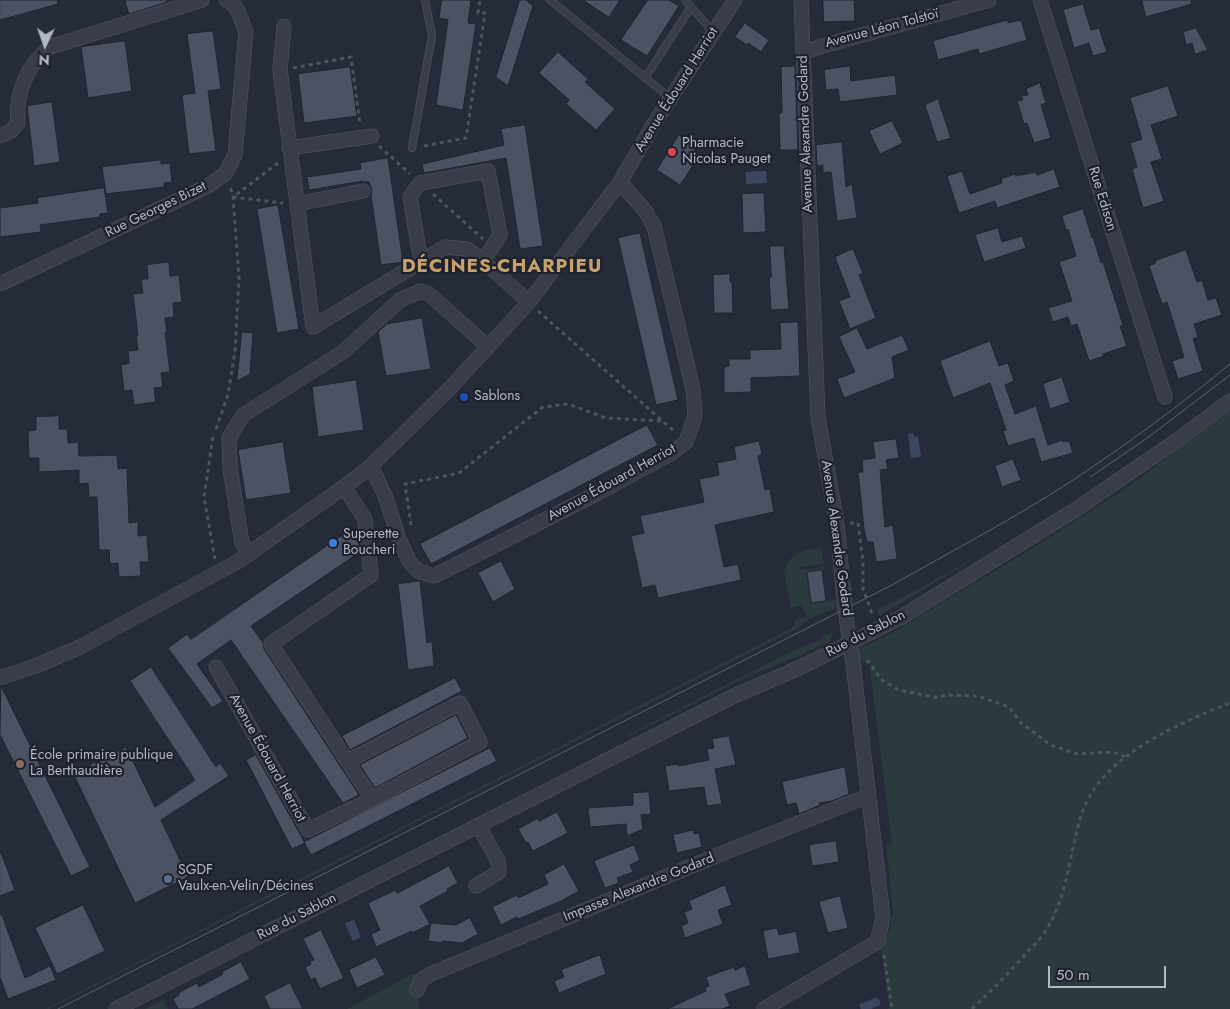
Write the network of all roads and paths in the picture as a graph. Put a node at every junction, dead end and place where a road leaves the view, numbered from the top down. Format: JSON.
{"nodes":[{"id":1,"x":202,"y":0,"type":"edge"},
{"id":2,"x":226,"y":0,"type":"edge"},
{"id":3,"x":425,"y":0,"type":"edge"},
{"id":4,"x":480,"y":0,"type":"edge"},
{"id":5,"x":550,"y":0,"type":"edge"},
{"id":6,"x":685,"y":0,"type":"edge"},
{"id":7,"x":735,"y":0,"type":"edge"},
{"id":8,"x":801,"y":0,"type":"edge"},
{"id":9,"x":989,"y":0,"type":"edge"},
{"id":10,"x":1040,"y":0,"type":"edge"},
{"id":11,"x":691,"y":7,"type":"junction"},
{"id":12,"x":284,"y":26,"type":"dead end"},
{"id":13,"x":713,"y":32,"type":"junction"},
{"id":14,"x":803,"y":52,"type":"junction"},
{"id":15,"x":646,"y":78,"type":"junction"},
{"id":16,"x":670,"y":98,"type":"junction"},
{"id":17,"x":0,"y":136,"type":"edge"},
{"id":18,"x":372,"y":136,"type":"dead end"},
{"id":19,"x":412,"y":148,"type":"joint"},
{"id":20,"x":290,"y":151,"type":"junction"},
{"id":21,"x":225,"y":174,"type":"junction"},
{"id":22,"x":620,"y":182,"type":"junction"},
{"id":23,"x":364,"y":191,"type":"dead end"},
{"id":24,"x":234,"y":197,"type":"junction"},
{"id":25,"x":297,"y":204,"type":"junction"},
{"id":26,"x":483,"y":261,"type":"junction"},
{"id":27,"x":421,"y":262,"type":"junction"},
{"id":28,"x":0,"y":284,"type":"edge"},
{"id":29,"x":533,"y":306,"type":"junction"},
{"id":30,"x":488,"y":346,"type":"junction"},
{"id":31,"x":1165,"y":397,"type":"dead end"},
{"id":32,"x":1230,"y":401,"type":"edge"},
{"id":33,"x":663,"y":421,"type":"junction"},
{"id":34,"x":686,"y":442,"type":"junction"},
{"id":35,"x":371,"y":466,"type":"junction"},
{"id":36,"x":344,"y":487,"type":"junction"},
{"id":37,"x":837,"y":524,"type":"junction"},
{"id":38,"x":412,"y":532,"type":"dead end"},
{"id":39,"x":249,"y":553,"type":"junction"},
{"id":40,"x":219,"y":572,"type":"junction"},
{"id":41,"x":881,"y":628,"type":"junction"},
{"id":42,"x":850,"y":643,"type":"junction"},
{"id":43,"x":853,"y":663,"type":"junction"},
{"id":44,"x":216,"y":667,"type":"dead end"},
{"id":45,"x":0,"y":678,"type":"edge"},
{"id":46,"x":1230,"y":703,"type":"edge"},
{"id":47,"x":1125,"y":757,"type":"junction"},
{"id":48,"x":348,"y":761,"type":"junction"},
{"id":49,"x":868,"y":796,"type":"junction"},
{"id":50,"x":372,"y":799,"type":"junction"},
{"id":51,"x":478,"y":825,"type":"junction"},
{"id":52,"x":476,"y":886,"type":"dead end"},
{"id":53,"x":877,"y":942,"type":"junction"},
{"id":54,"x":417,"y":990,"type":"dead end"},
{"id":55,"x":116,"y":1009,"type":"edge"},
{"id":56,"x":764,"y":1009,"type":"edge"},
{"id":57,"x":892,"y":1009,"type":"edge"},
{"id":58,"x":972,"y":1009,"type":"edge"}],
"edges":[{"from":1,"to":17,"type":"street"},
{"from":2,"to":21,"type":"street"},
{"from":3,"to":19,"type":"lane"},
{"from":4,"to":19,"type":"path"},
{"from":5,"to":15,"type":"lane"},
{"from":6,"to":11,"type":"lane"},
{"from":7,"to":13,"type":"street","name":"Avenue Édouard Herriot"},
{"from":8,"to":14,"type":"street","name":"Avenue Alexandre Godard"},
{"from":9,"to":14,"type":"street","name":"Avenue Léon Tolstoï"},
{"from":10,"to":31,"type":"street","name":"Rue Edison"},
{"from":11,"to":13,"type":"lane"},
{"from":11,"to":15,"type":"lane"},
{"from":12,"to":20,"type":"street"},
{"from":13,"to":16,"type":"street","name":"Avenue Édouard Herriot"},
{"from":14,"to":37,"type":"street","name":"Avenue Alexandre Godard"},
{"from":15,"to":16,"type":"lane"},
{"from":16,"to":22,"type":"street","name":"Avenue Édouard Herriot"},
{"from":18,"to":20,"type":"street"},
{"from":20,"to":24,"type":"path"},
{"from":20,"to":25,"type":"street"},
{"from":21,"to":24,"type":"path"},
{"from":21,"to":28,"type":"street","name":"Rue Georges Bizet"},
{"from":22,"to":29,"type":"street","name":"Avenue Édouard Herriot"},
{"from":22,"to":34,"type":"street","name":"Avenue Édouard Herriot"},
{"from":23,"to":25,"type":"street"},
{"from":24,"to":25,"type":"path"},
{"from":24,"to":40,"type":"path"},
{"from":25,"to":27,"type":"street"},
{"from":26,"to":27,"type":"street"},
{"from":26,"to":27,"type":"street"},
{"from":26,"to":29,"type":"street"},
{"from":29,"to":30,"type":"street","name":"Avenue Édouard Herriot"},
{"from":29,"to":33,"type":"path"},
{"from":30,"to":35,"type":"street","name":"Avenue Édouard Herriot"},
{"from":30,"to":39,"type":"street"},
{"from":32,"to":41,"type":"street","name":"Rue du Sablon"},
{"from":33,"to":34,"type":"path"},
{"from":33,"to":38,"type":"path"},
{"from":34,"to":35,"type":"street","name":"Avenue Édouard Herriot"},
{"from":35,"to":36,"type":"street","name":"Avenue Édouard Herriot"},
{"from":36,"to":39,"type":"street","name":"Avenue Édouard Herriot"},
{"from":36,"to":48,"type":"street"},
{"from":37,"to":41,"type":"path"},
{"from":37,"to":42,"type":"street","name":"Avenue Alexandre Godard"},
{"from":39,"to":40,"type":"street","name":"Avenue Édouard Herriot"},
{"from":40,"to":45,"type":"street","name":"Avenue Édouard Herriot"},
{"from":41,"to":42,"type":"street","name":"Rue du Sablon"},
{"from":42,"to":43,"type":"street","name":"Avenue Alexandre Godard"},
{"from":42,"to":51,"type":"street","name":"Rue du Sablon"},
{"from":43,"to":47,"type":"path"},
{"from":43,"to":49,"type":"street","name":"Avenue Alexandre Godard"},
{"from":44,"to":50,"type":"street","name":"Avenue Édouard Herriot"},
{"from":46,"to":47,"type":"path"},
{"from":47,"to":58,"type":"path"},
{"from":48,"to":50,"type":"street"},
{"from":48,"to":50,"type":"street"},
{"from":49,"to":53,"type":"street","name":"Avenue Alexandre Godard"},
{"from":49,"to":54,"type":"street","name":"Impasse Alexandre Godard"},
{"from":51,"to":52,"type":"street"},
{"from":51,"to":55,"type":"street","name":"Rue du Sablon"},
{"from":53,"to":56,"type":"street"},
{"from":53,"to":57,"type":"path"}]}
